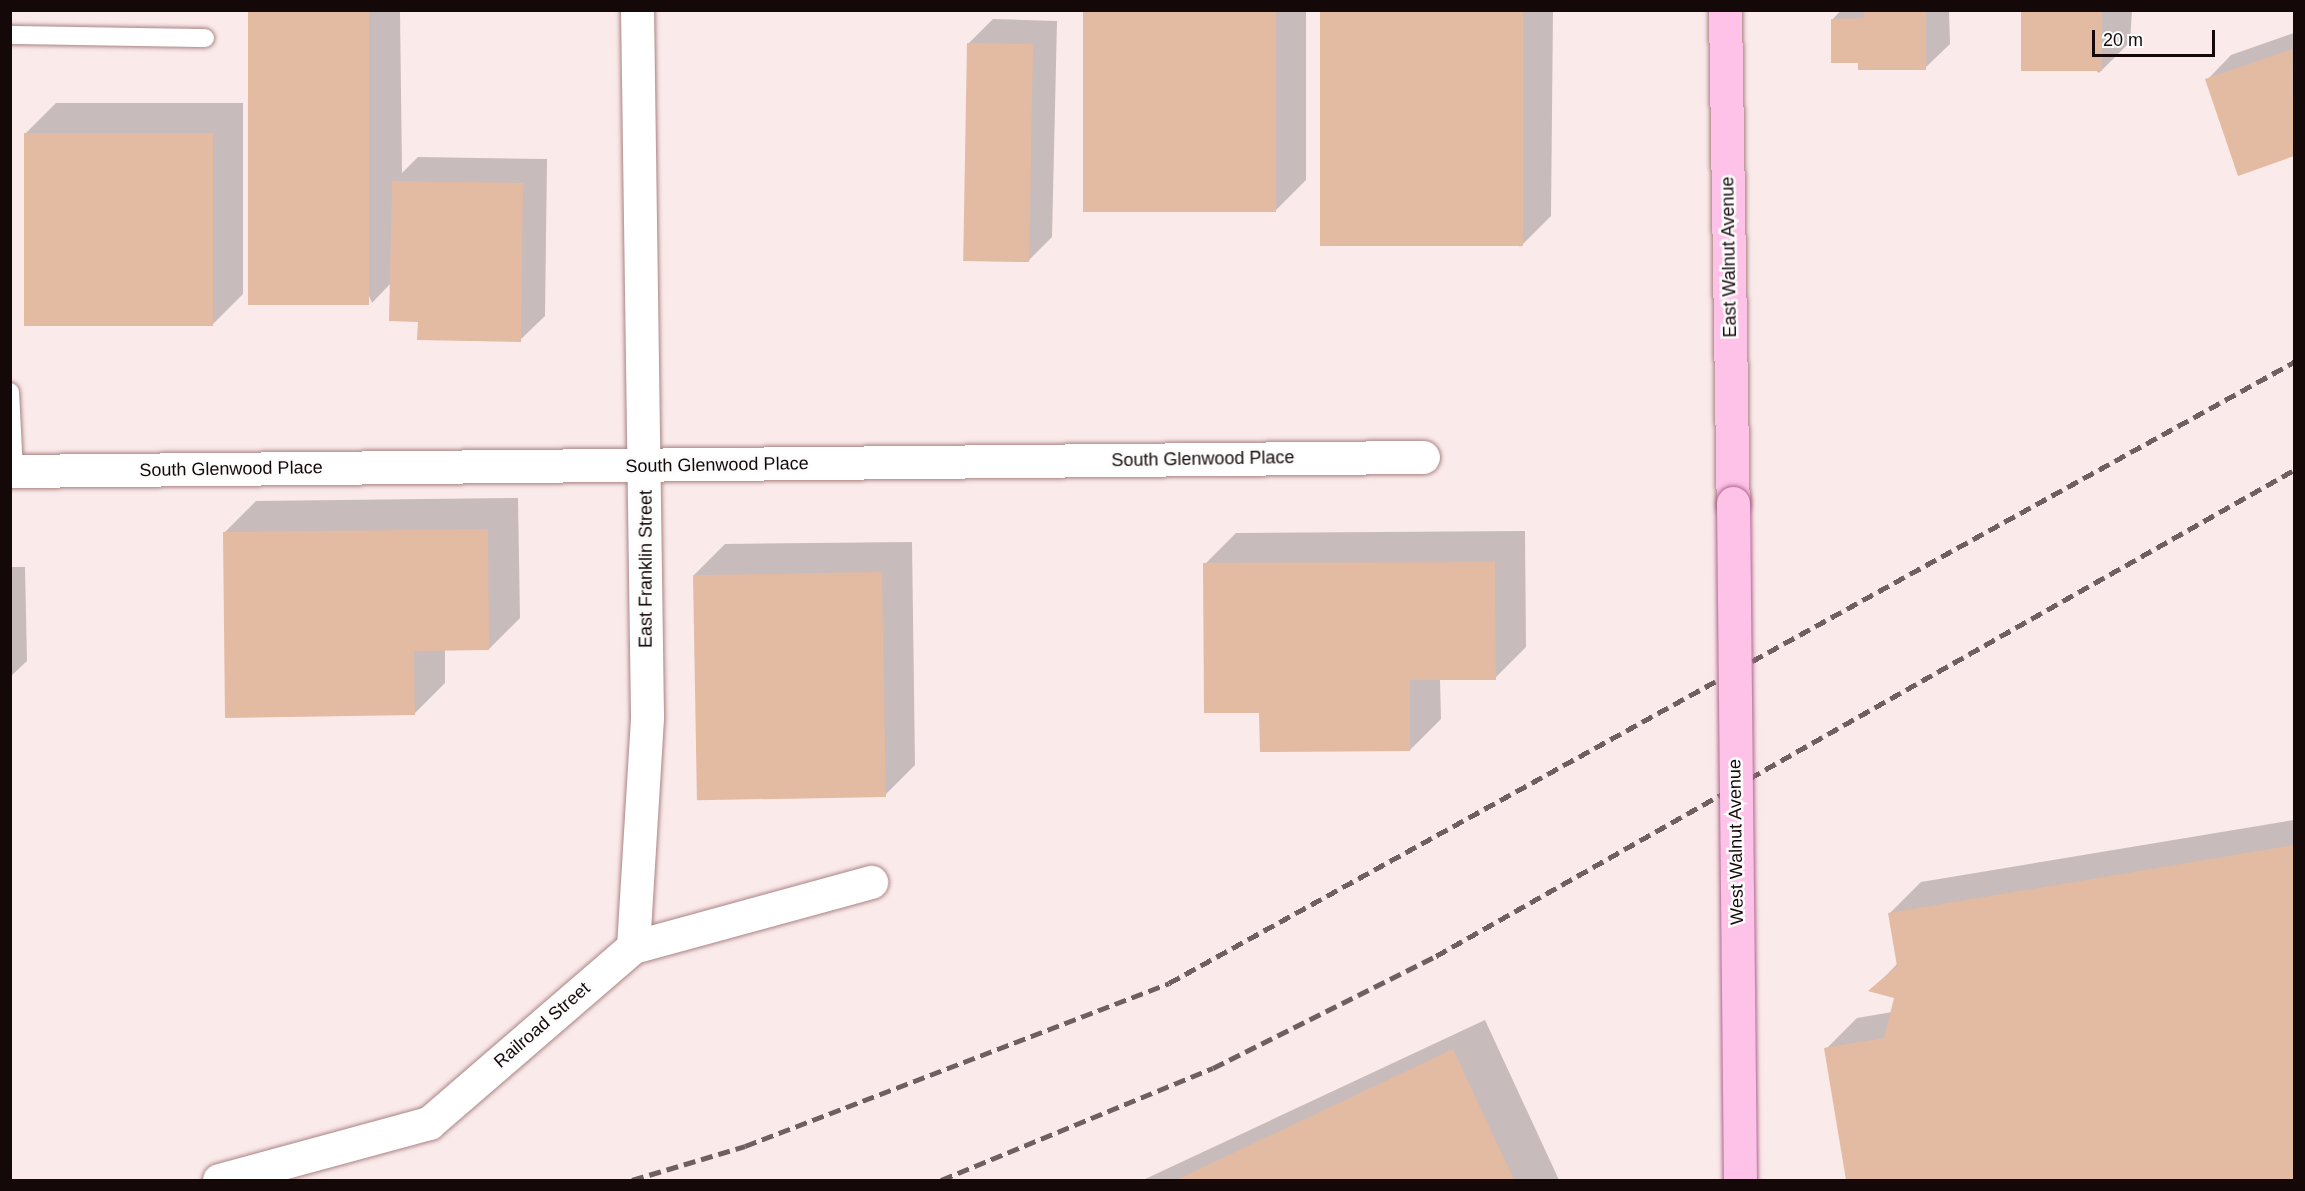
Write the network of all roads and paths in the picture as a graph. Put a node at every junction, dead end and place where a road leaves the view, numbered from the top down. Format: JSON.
{"nodes":[{"id":1,"x":637,"y":10,"type":"edge"},
{"id":2,"x":1725,"y":10,"type":"edge"},
{"id":3,"x":10,"y":35,"type":"edge"},
{"id":4,"x":205,"y":38,"type":"dead end"},
{"id":5,"x":10,"y":392,"type":"edge"},
{"id":6,"x":1423,"y":457,"type":"dead end"},
{"id":7,"x":645,"y":466,"type":"junction"},
{"id":8,"x":12,"y":471,"type":"edge"},
{"id":9,"x":1733,"y":503,"type":"joint"},
{"id":10,"x":871,"y":882,"type":"dead end"},
{"id":11,"x":633,"y":947,"type":"junction"},
{"id":12,"x":219,"y":1180,"type":"edge"},
{"id":13,"x":1740,"y":1180,"type":"edge"}],
"edges":[{"from":1,"to":7,"type":"street","name":"East Franklin Street"},
{"from":2,"to":9,"type":"main road","name":"East Walnut Avenue"},
{"from":3,"to":4,"type":"lane"},
{"from":5,"to":8,"type":"lane"},
{"from":6,"to":7,"type":"street","name":"South Glenwood Place"},
{"from":7,"to":8,"type":"street","name":"South Glenwood Place"},
{"from":7,"to":11,"type":"street","name":"East Franklin Street"},
{"from":9,"to":13,"type":"main road","name":"West Walnut Avenue","bridge":true},
{"from":10,"to":11,"type":"street","name":"Railroad Street"},
{"from":11,"to":12,"type":"street","name":"Railroad Street"}]}
